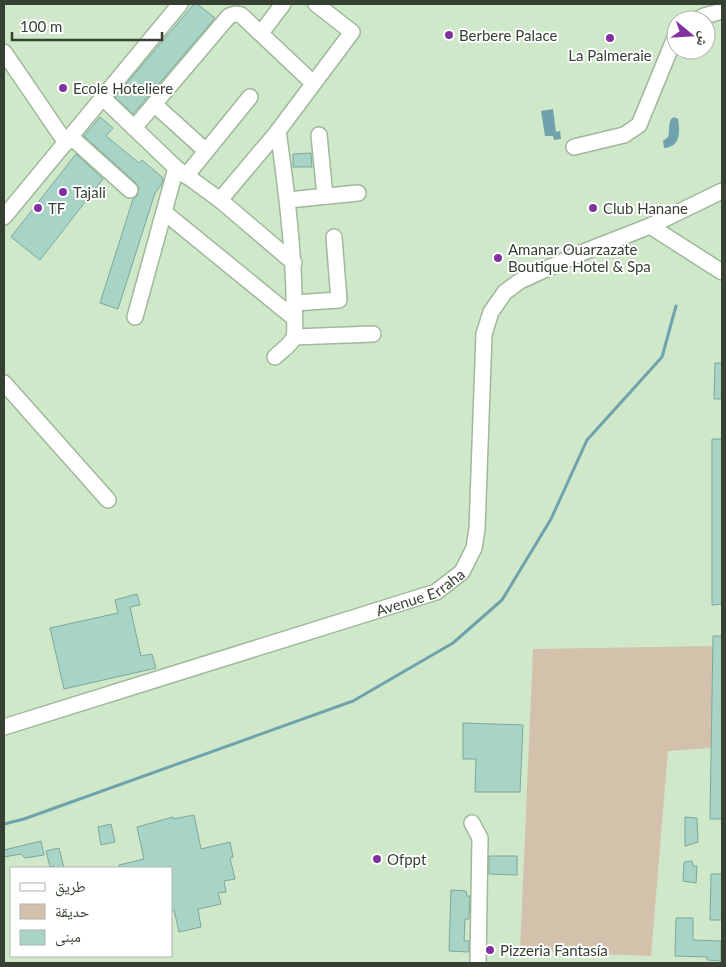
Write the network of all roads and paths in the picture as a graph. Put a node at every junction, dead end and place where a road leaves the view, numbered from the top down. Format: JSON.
{"nodes":[{"id":1,"x":180,"y":4,"type":"edge"},
{"id":2,"x":283,"y":4,"type":"edge"},
{"id":3,"x":316,"y":4,"type":"edge"},
{"id":4,"x":261,"y":33,"type":"junction"},
{"id":5,"x":4,"y":52,"type":"edge"},
{"id":6,"x":666,"y":60,"type":"edge"},
{"id":7,"x":313,"y":83,"type":"junction"},
{"id":8,"x":250,"y":97,"type":"dead end"},
{"id":9,"x":103,"y":98,"type":"junction"},
{"id":10,"x":154,"y":104,"type":"junction"},
{"id":11,"x":134,"y":128,"type":"junction"},
{"id":12,"x":278,"y":131,"type":"junction"},
{"id":13,"x":319,"y":135,"type":"dead end"},
{"id":14,"x":69,"y":140,"type":"junction"},
{"id":15,"x":574,"y":146,"type":"dead end"},
{"id":16,"x":206,"y":151,"type":"junction"},
{"id":17,"x":181,"y":172,"type":"junction"},
{"id":18,"x":130,"y":190,"type":"dead end"},
{"id":19,"x":722,"y":191,"type":"edge"},
{"id":20,"x":358,"y":193,"type":"dead end"},
{"id":21,"x":326,"y":196,"type":"junction"},
{"id":22,"x":220,"y":200,"type":"junction"},
{"id":23,"x":288,"y":200,"type":"junction"},
{"id":24,"x":164,"y":212,"type":"junction"},
{"id":25,"x":4,"y":217,"type":"edge"},
{"id":26,"x":650,"y":226,"type":"junction"},
{"id":27,"x":334,"y":237,"type":"dead end"},
{"id":28,"x":294,"y":263,"type":"junction"},
{"id":29,"x":722,"y":272,"type":"edge"},
{"id":30,"x":294,"y":310,"type":"junction"},
{"id":31,"x":135,"y":317,"type":"dead end"},
{"id":32,"x":373,"y":334,"type":"dead end"},
{"id":33,"x":294,"y":337,"type":"junction"},
{"id":34,"x":276,"y":357,"type":"dead end"},
{"id":35,"x":4,"y":383,"type":"edge"},
{"id":36,"x":108,"y":500,"type":"dead end"},
{"id":37,"x":4,"y":727,"type":"edge"},
{"id":38,"x":472,"y":823,"type":"dead end"},
{"id":39,"x":478,"y":963,"type":"edge"}],
"edges":[{"from":1,"to":9,"type":"street"},
{"from":2,"to":4,"type":"street"},
{"from":3,"to":7,"type":"street"},
{"from":4,"to":7,"type":"street"},
{"from":4,"to":10,"type":"street"},
{"from":5,"to":14,"type":"street"},
{"from":6,"to":15,"type":"street"},
{"from":7,"to":12,"type":"street"},
{"from":8,"to":16,"type":"street"},
{"from":9,"to":11,"type":"street"},
{"from":9,"to":14,"type":"street"},
{"from":10,"to":11,"type":"street"},
{"from":10,"to":16,"type":"street"},
{"from":11,"to":17,"type":"street"},
{"from":12,"to":22,"type":"street"},
{"from":12,"to":23,"type":"street"},
{"from":13,"to":21,"type":"street"},
{"from":14,"to":18,"type":"street"},
{"from":14,"to":25,"type":"street"},
{"from":16,"to":17,"type":"street"},
{"from":17,"to":22,"type":"street"},
{"from":17,"to":24,"type":"street"},
{"from":19,"to":26,"type":"street","name":"Avenue Erraha"},
{"from":20,"to":21,"type":"street"},
{"from":21,"to":23,"type":"street"},
{"from":22,"to":28,"type":"street"},
{"from":23,"to":28,"type":"street"},
{"from":24,"to":30,"type":"street"},
{"from":24,"to":31,"type":"street"},
{"from":26,"to":29,"type":"street"},
{"from":26,"to":37,"type":"street","name":"Avenue Erraha"},
{"from":27,"to":30,"type":"street"},
{"from":28,"to":30,"type":"street"},
{"from":30,"to":33,"type":"street"},
{"from":32,"to":33,"type":"street"},
{"from":33,"to":34,"type":"street"},
{"from":35,"to":36,"type":"street"},
{"from":38,"to":39,"type":"street"}]}
